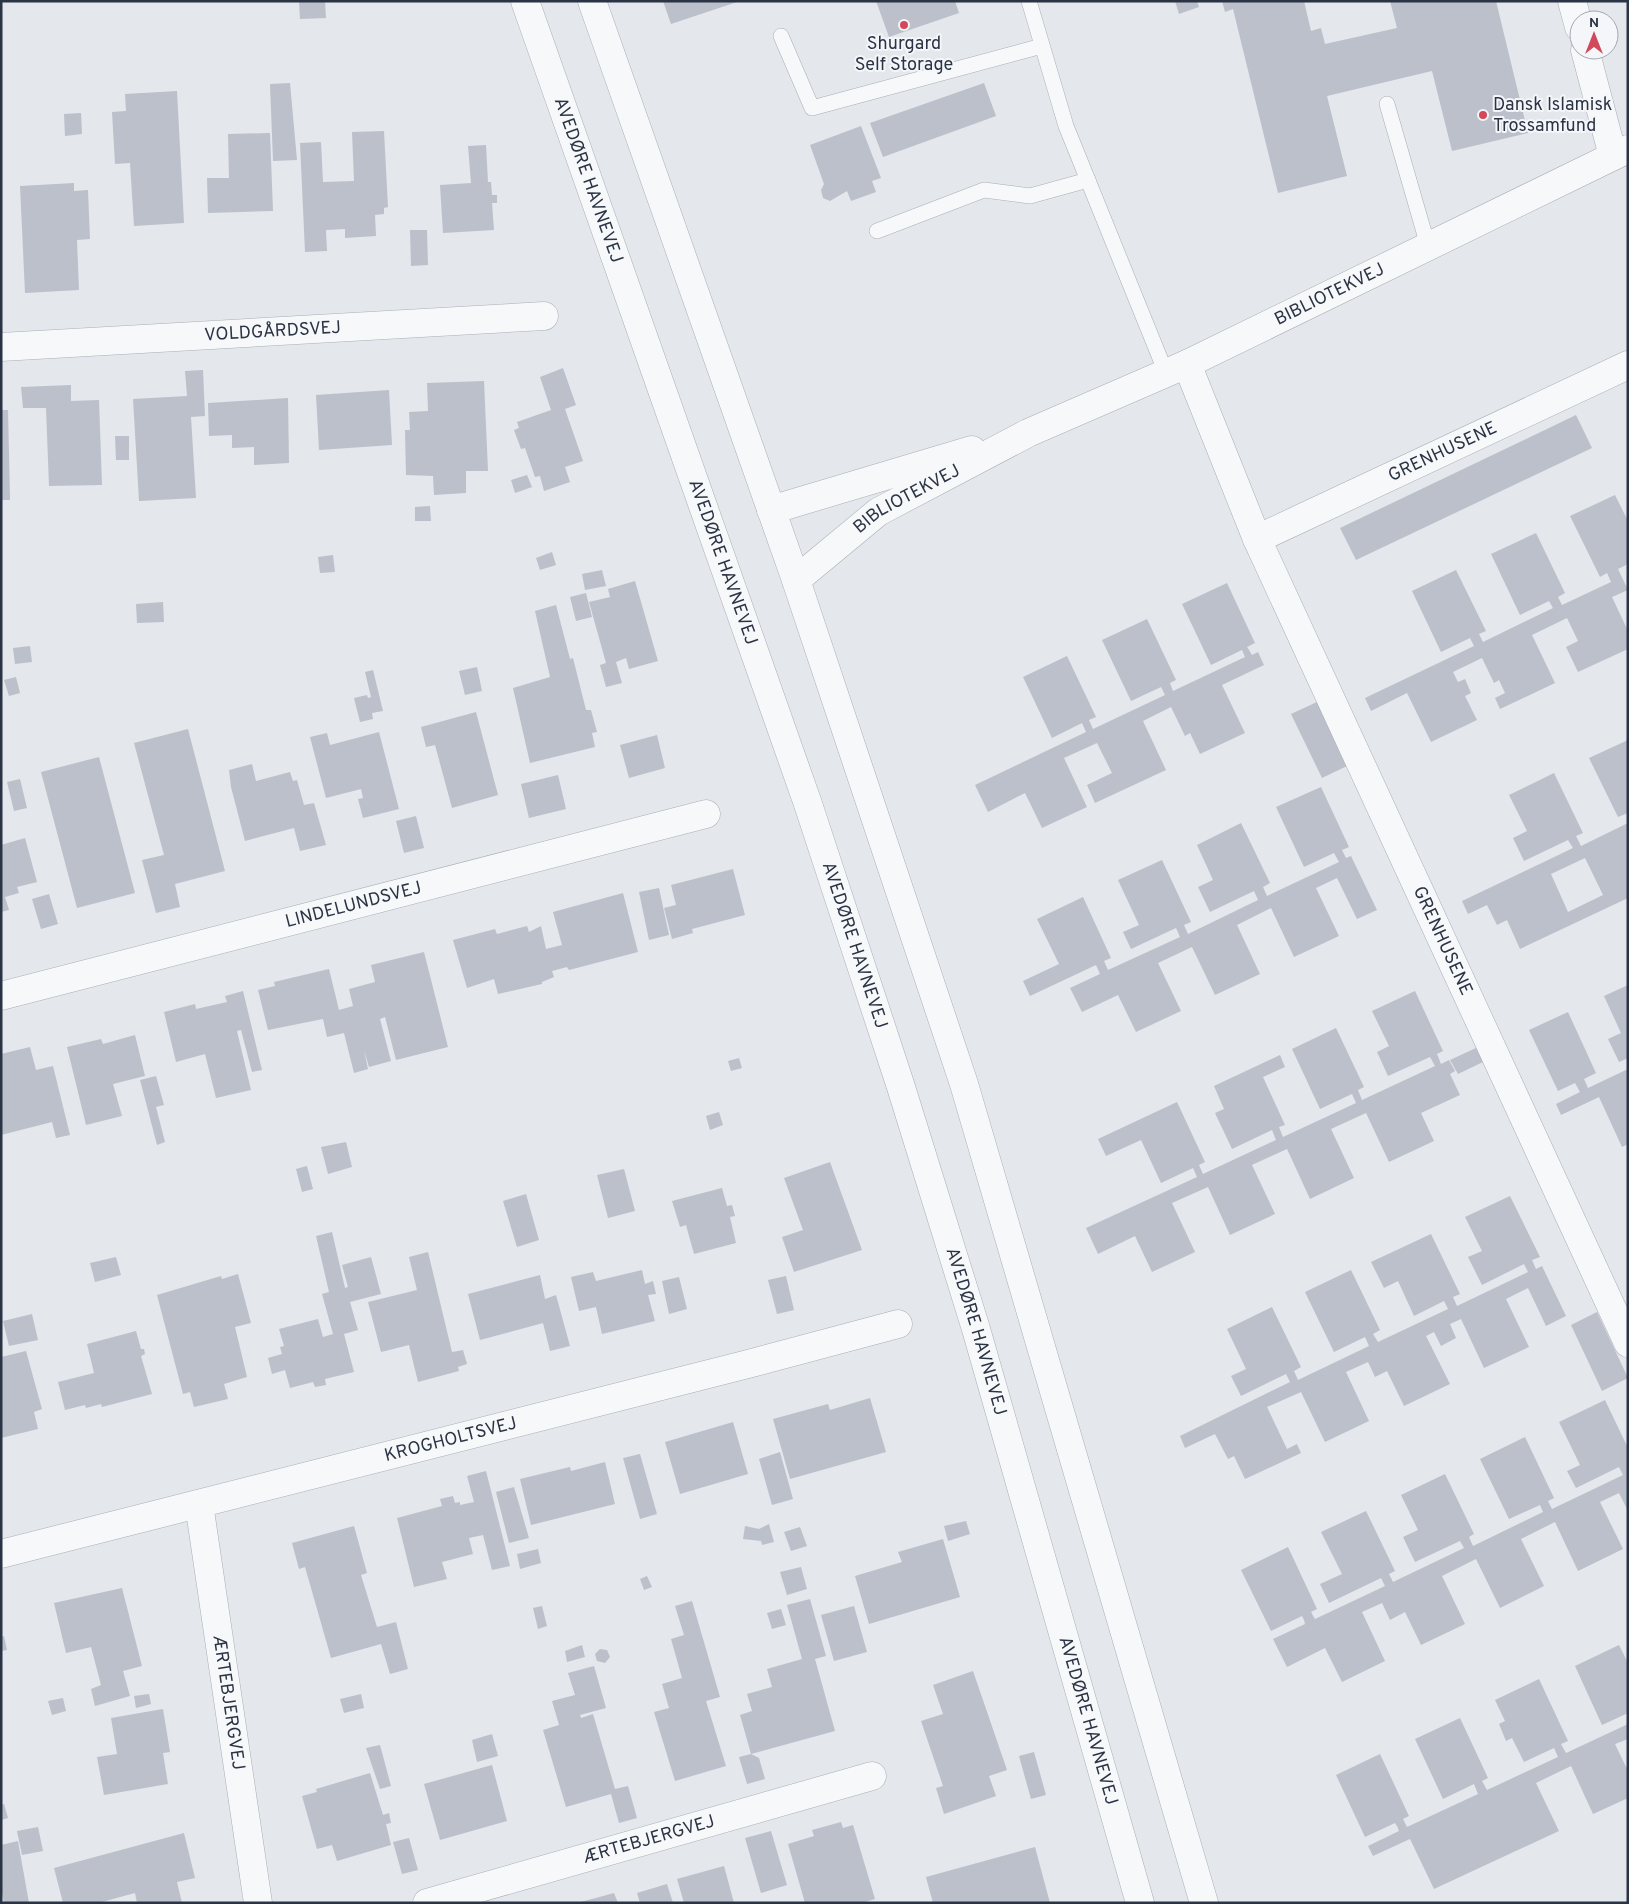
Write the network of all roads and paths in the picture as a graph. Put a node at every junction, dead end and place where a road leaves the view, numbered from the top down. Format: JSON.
{"nodes":[{"id":1,"x":525,"y":1,"type":"edge"},
{"id":2,"x":592,"y":1,"type":"edge"},
{"id":3,"x":1029,"y":1,"type":"edge"},
{"id":4,"x":781,"y":36,"type":"dead end"},
{"id":5,"x":1042,"y":46,"type":"junction"},
{"id":6,"x":1588,"y":60,"type":"edge"},
{"id":7,"x":1387,"y":104,"type":"dead end"},
{"id":8,"x":1620,"y":153,"type":"edge"},
{"id":9,"x":1088,"y":180,"type":"junction"},
{"id":10,"x":877,"y":231,"type":"dead end"},
{"id":11,"x":1428,"y":246,"type":"junction"},
{"id":12,"x":544,"y":316,"type":"dead end"},
{"id":13,"x":1,"y":347,"type":"edge"},
{"id":14,"x":1177,"y":369,"type":"junction"},
{"id":15,"x":1625,"y":373,"type":"edge"},
{"id":16,"x":1028,"y":433,"type":"junction"},
{"id":17,"x":771,"y":510,"type":"junction"},
{"id":18,"x":1257,"y":539,"type":"junction"},
{"id":19,"x":796,"y":580,"type":"junction"},
{"id":20,"x":706,"y":814,"type":"dead end"},
{"id":21,"x":1,"y":996,"type":"edge"},
{"id":22,"x":898,"y":1324,"type":"dead end"},
{"id":23,"x":1628,"y":1343,"type":"edge"},
{"id":24,"x":199,"y":1504,"type":"junction"},
{"id":25,"x":1,"y":1554,"type":"edge"},
{"id":26,"x":872,"y":1776,"type":"dead end"},
{"id":27,"x":258,"y":1903,"type":"edge"},
{"id":28,"x":427,"y":1903,"type":"edge"},
{"id":29,"x":1140,"y":1903,"type":"edge"},
{"id":30,"x":1204,"y":1903,"type":"edge"}],
"edges":[{"from":1,"to":29,"type":"street","name":"AVEDØRE HAVNEVEJ"},
{"from":2,"to":17,"type":"street"},
{"from":3,"to":5,"type":"lane"},
{"from":4,"to":5,"type":"lane"},
{"from":5,"to":9,"type":"lane"},
{"from":6,"to":8,"type":"street"},
{"from":7,"to":11,"type":"lane"},
{"from":8,"to":11,"type":"street","name":"BIBLIOTEKVEJ"},
{"from":9,"to":10,"type":"lane"},
{"from":9,"to":14,"type":"lane"},
{"from":11,"to":14,"type":"street","name":"BIBLIOTEKVEJ"},
{"from":12,"to":13,"type":"street","name":"VOLDGÅRDSVEJ"},
{"from":14,"to":16,"type":"street","name":"BIBLIOTEKVEJ"},
{"from":14,"to":18,"type":"street","name":"GRENHUSENE"},
{"from":15,"to":18,"type":"street","name":"GRENHUSENE"},
{"from":16,"to":17,"type":"street","name":"BIBLIOTEKVEJ"},
{"from":16,"to":19,"type":"street","name":"BIBLIOTEKVEJ"},
{"from":17,"to":19,"type":"street"},
{"from":18,"to":23,"type":"street","name":"GRENHUSENE"},
{"from":19,"to":30,"type":"street"},
{"from":20,"to":21,"type":"street","name":"LINDELUNDSVEJ"},
{"from":22,"to":24,"type":"street","name":"KROGHOLTSVEJ"},
{"from":24,"to":25,"type":"street","name":"KROGHOLTSVEJ"},
{"from":24,"to":27,"type":"street","name":"ÆRTEBJERGVEJ"},
{"from":26,"to":28,"type":"street","name":"ÆRTEBJERGVEJ"}]}
